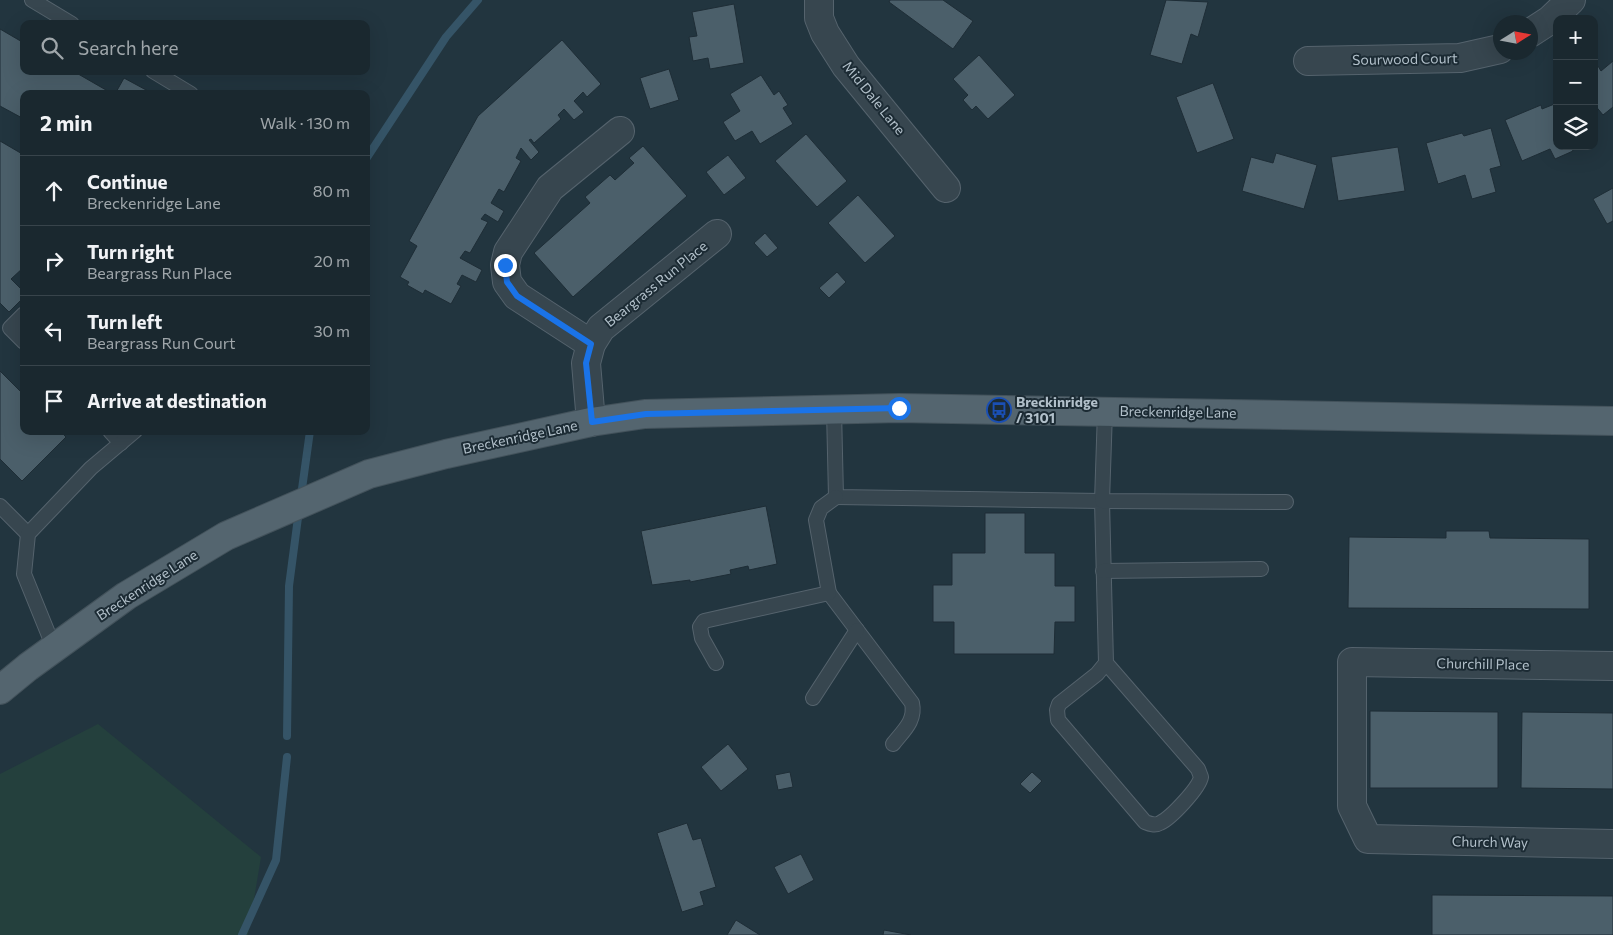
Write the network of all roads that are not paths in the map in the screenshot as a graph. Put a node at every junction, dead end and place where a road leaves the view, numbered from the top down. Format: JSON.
{"nodes":[{"id":1,"x":32,"y":0,"type":"edge"},
{"id":2,"x":819,"y":0,"type":"edge"},
{"id":3,"x":1571,"y":0,"type":"edge"},
{"id":4,"x":65,"y":20,"type":"edge"},
{"id":5,"x":1538,"y":28,"type":"edge"},
{"id":6,"x":1493,"y":51,"type":"edge"},
{"id":7,"x":1308,"y":61,"type":"dead end"},
{"id":8,"x":159,"y":75,"type":"edge"},
{"id":9,"x":184,"y":90,"type":"edge"},
{"id":10,"x":620,"y":131,"type":"dead end"},
{"id":11,"x":946,"y":188,"type":"dead end"},
{"id":12,"x":717,"y":234,"type":"dead end"},
{"id":13,"x":20,"y":318,"type":"edge"},
{"id":14,"x":20,"y":338,"type":"edge"},
{"id":15,"x":591,"y":344,"type":"junction"},
{"id":16,"x":834,"y":410,"type":"junction"},
{"id":17,"x":1105,"y":411,"type":"junction"},
{"id":18,"x":1613,"y":421,"type":"edge"},
{"id":19,"x":592,"y":422,"type":"junction"},
{"id":20,"x":114,"y":435,"type":"edge"},
{"id":21,"x":130,"y":435,"type":"edge"},
{"id":22,"x":121,"y":443,"type":"junction"},
{"id":23,"x":836,"y":497,"type":"junction"},
{"id":24,"x":1102,"y":500,"type":"junction"},
{"id":25,"x":1286,"y":502,"type":"dead end"},
{"id":26,"x":0,"y":506,"type":"edge"},
{"id":27,"x":28,"y":534,"type":"junction"},
{"id":28,"x":1261,"y":569,"type":"dead end"},
{"id":29,"x":1103,"y":571,"type":"junction"},
{"id":30,"x":829,"y":593,"type":"junction"},
{"id":31,"x":858,"y":630,"type":"junction"},
{"id":32,"x":54,"y":648,"type":"junction"},
{"id":33,"x":1106,"y":662,"type":"junction"},
{"id":34,"x":716,"y":663,"type":"dead end"},
{"id":35,"x":1613,"y":666,"type":"edge"},
{"id":36,"x":0,"y":690,"type":"edge"},
{"id":37,"x":813,"y":698,"type":"dead end"},
{"id":38,"x":893,"y":744,"type":"dead end"},
{"id":39,"x":1368,"y":839,"type":"joint"},
{"id":40,"x":1613,"y":844,"type":"edge"}],
"edges":[{"from":1,"to":4,"type":"lane"},
{"from":2,"to":11,"type":"street","name":"Mid Dale Lane"},
{"from":3,"to":5,"type":"street"},
{"from":6,"to":7,"type":"street","name":"Sourwood Court"},
{"from":8,"to":9,"type":"lane"},
{"from":10,"to":15,"type":"street"},
{"from":12,"to":15,"type":"street","name":"Beargrass Run Place"},
{"from":13,"to":14,"type":"lane"},
{"from":15,"to":19,"type":"street","name":"Beargrass Run Place"},
{"from":16,"to":17,"type":"main road","name":"Breckenridge Lane"},
{"from":16,"to":19,"type":"main road","name":"Breckenridge Lane"},
{"from":16,"to":23,"type":"lane"},
{"from":17,"to":18,"type":"main road","name":"Breckenridge Lane"},
{"from":17,"to":24,"type":"lane"},
{"from":19,"to":32,"type":"main road","name":"Breckenridge Lane"},
{"from":20,"to":22,"type":"lane"},
{"from":21,"to":22,"type":"lane"},
{"from":22,"to":27,"type":"lane"},
{"from":23,"to":24,"type":"lane"},
{"from":23,"to":30,"type":"lane"},
{"from":24,"to":25,"type":"lane"},
{"from":24,"to":29,"type":"lane"},
{"from":26,"to":27,"type":"lane"},
{"from":27,"to":32,"type":"lane"},
{"from":28,"to":29,"type":"lane"},
{"from":29,"to":33,"type":"lane"},
{"from":30,"to":31,"type":"lane"},
{"from":30,"to":34,"type":"lane"},
{"from":31,"to":37,"type":"lane"},
{"from":31,"to":38,"type":"lane"},
{"from":32,"to":36,"type":"main road","name":"Breckenridge Lane"},
{"from":33,"to":33,"type":"lane"},
{"from":35,"to":39,"type":"street","name":"Churchill Place"},
{"from":39,"to":40,"type":"street","name":"Church Way"}]}
